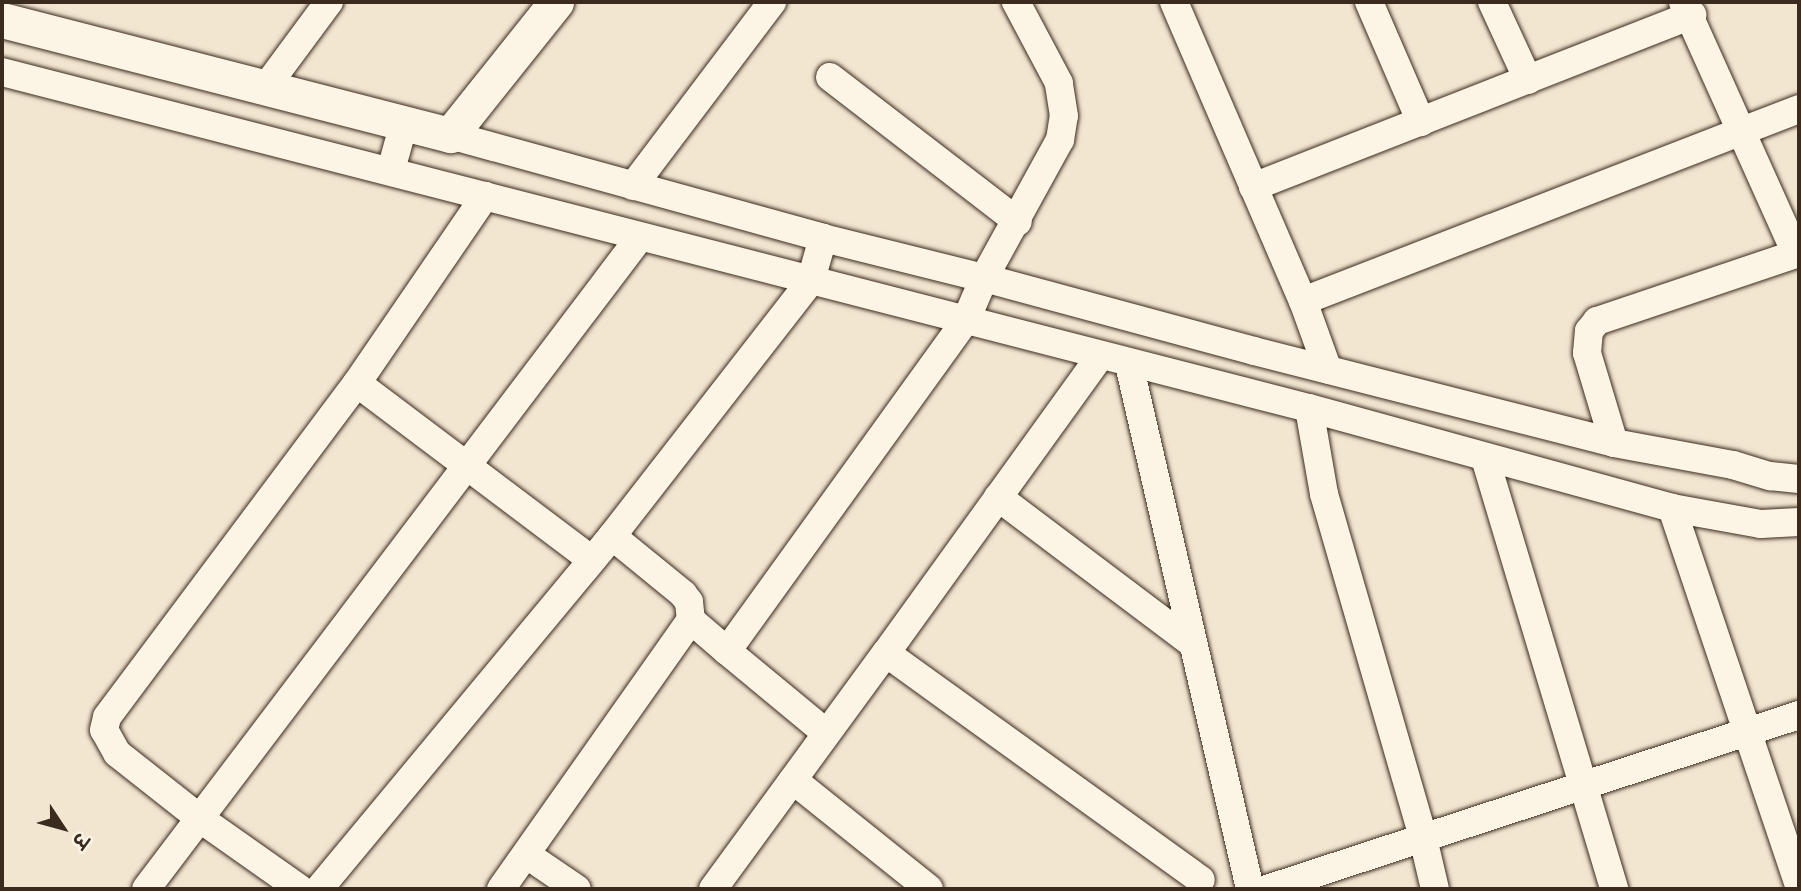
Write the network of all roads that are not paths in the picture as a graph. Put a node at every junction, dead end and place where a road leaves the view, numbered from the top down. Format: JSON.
{"nodes":[{"id":1,"x":329,"y":2,"type":"edge"},
{"id":2,"x":556,"y":2,"type":"edge"},
{"id":3,"x":772,"y":2,"type":"edge"},
{"id":4,"x":1016,"y":2,"type":"edge"},
{"id":5,"x":1174,"y":2,"type":"edge"},
{"id":6,"x":1368,"y":2,"type":"edge"},
{"id":7,"x":1492,"y":2,"type":"edge"},
{"id":8,"x":1689,"y":11,"type":"edge"},
{"id":9,"x":2,"y":20,"type":"edge"},
{"id":10,"x":2,"y":72,"type":"edge"},
{"id":11,"x":830,"y":77,"type":"dead end"},
{"id":12,"x":1528,"y":80,"type":"junction"},
{"id":13,"x":266,"y":87,"type":"junction"},
{"id":14,"x":1799,"y":109,"type":"edge"},
{"id":15,"x":1420,"y":122,"type":"junction"},
{"id":16,"x":404,"y":124,"type":"junction"},
{"id":17,"x":1741,"y":131,"type":"junction"},
{"id":18,"x":450,"y":135,"type":"junction"},
{"id":19,"x":391,"y":170,"type":"junction"},
{"id":20,"x":634,"y":186,"type":"junction"},
{"id":21,"x":1253,"y":187,"type":"junction"},
{"id":22,"x":485,"y":196,"type":"junction"},
{"id":23,"x":1018,"y":222,"type":"junction"},
{"id":24,"x":640,"y":237,"type":"junction"},
{"id":25,"x":1798,"y":254,"type":"edge"},
{"id":26,"x":817,"y":258,"type":"junction"},
{"id":27,"x":977,"y":296,"type":"junction"},
{"id":28,"x":1303,"y":301,"type":"junction"},
{"id":29,"x":1100,"y":356,"type":"junction"},
{"id":30,"x":1129,"y":364,"type":"junction"},
{"id":31,"x":1328,"y":370,"type":"junction"},
{"id":32,"x":357,"y":383,"type":"junction"},
{"id":33,"x":1309,"y":408,"type":"junction"},
{"id":34,"x":1614,"y":443,"type":"junction"},
{"id":35,"x":1485,"y":458,"type":"junction"},
{"id":36,"x":469,"y":464,"type":"junction"},
{"id":37,"x":1799,"y":480,"type":"edge"},
{"id":38,"x":998,"y":497,"type":"junction"},
{"id":39,"x":1672,"y":508,"type":"junction"},
{"id":40,"x":1799,"y":522,"type":"edge"},
{"id":41,"x":612,"y":536,"type":"junction"},
{"id":42,"x":592,"y":560,"type":"junction"},
{"id":43,"x":691,"y":620,"type":"junction"},
{"id":44,"x":1193,"y":644,"type":"junction"},
{"id":45,"x":727,"y":651,"type":"junction"},
{"id":46,"x":886,"y":653,"type":"junction"},
{"id":47,"x":1799,"y":715,"type":"edge"},
{"id":48,"x":1747,"y":732,"type":"junction"},
{"id":49,"x":825,"y":733,"type":"junction"},
{"id":50,"x":793,"y":780,"type":"junction"},
{"id":51,"x":1582,"y":786,"type":"junction"},
{"id":52,"x":198,"y":817,"type":"junction"},
{"id":53,"x":1423,"y":838,"type":"junction"},
{"id":54,"x":527,"y":855,"type":"junction"},
{"id":55,"x":1799,"y":885,"type":"edge"},
{"id":56,"x":1202,"y":886,"type":"edge"},
{"id":57,"x":146,"y":889,"type":"edge"},
{"id":58,"x":300,"y":889,"type":"edge"},
{"id":59,"x":319,"y":889,"type":"edge"},
{"id":60,"x":501,"y":889,"type":"edge"},
{"id":61,"x":577,"y":889,"type":"edge"},
{"id":62,"x":713,"y":889,"type":"edge"},
{"id":63,"x":929,"y":889,"type":"edge"},
{"id":64,"x":1250,"y":889,"type":"edge"},
{"id":65,"x":1267,"y":889,"type":"edge"},
{"id":66,"x":1435,"y":889,"type":"edge"},
{"id":67,"x":1614,"y":889,"type":"edge"}],
"edges":[{"from":1,"to":13,"type":"street"},
{"from":2,"to":18,"type":"street"},
{"from":3,"to":20,"type":"street"},
{"from":4,"to":23,"type":"street"},
{"from":5,"to":21,"type":"street"},
{"from":6,"to":15,"type":"street"},
{"from":7,"to":12,"type":"street"},
{"from":8,"to":12,"type":"street"},
{"from":8,"to":17,"type":"street"},
{"from":9,"to":13,"type":"street"},
{"from":10,"to":19,"type":"street"},
{"from":11,"to":23,"type":"street"},
{"from":12,"to":15,"type":"street"},
{"from":13,"to":16,"type":"street"},
{"from":14,"to":17,"type":"street"},
{"from":15,"to":21,"type":"street"},
{"from":16,"to":18,"type":"street"},
{"from":16,"to":19,"type":"street"},
{"from":17,"to":25,"type":"street"},
{"from":17,"to":28,"type":"street"},
{"from":18,"to":20,"type":"street"},
{"from":19,"to":22,"type":"street"},
{"from":20,"to":26,"type":"street"},
{"from":21,"to":28,"type":"street"},
{"from":22,"to":24,"type":"street"},
{"from":22,"to":32,"type":"street"},
{"from":23,"to":27,"type":"street"},
{"from":24,"to":26,"type":"street"},
{"from":24,"to":36,"type":"street"},
{"from":25,"to":34,"type":"street"},
{"from":26,"to":27,"type":"street"},
{"from":26,"to":27,"type":"street"},
{"from":26,"to":41,"type":"street"},
{"from":27,"to":29,"type":"street"},
{"from":27,"to":31,"type":"street"},
{"from":27,"to":45,"type":"street"},
{"from":28,"to":31,"type":"street"},
{"from":29,"to":30,"type":"street"},
{"from":29,"to":38,"type":"street"},
{"from":30,"to":33,"type":"street"},
{"from":30,"to":44,"type":"street"},
{"from":31,"to":34,"type":"street"},
{"from":32,"to":36,"type":"street"},
{"from":32,"to":52,"type":"street"},
{"from":33,"to":35,"type":"street"},
{"from":33,"to":53,"type":"street"},
{"from":34,"to":37,"type":"street"},
{"from":35,"to":39,"type":"street"},
{"from":35,"to":51,"type":"street"},
{"from":36,"to":42,"type":"street"},
{"from":36,"to":52,"type":"street"},
{"from":38,"to":44,"type":"street"},
{"from":38,"to":46,"type":"street"},
{"from":39,"to":40,"type":"street"},
{"from":39,"to":48,"type":"street"},
{"from":41,"to":42,"type":"street"},
{"from":41,"to":43,"type":"street"},
{"from":42,"to":59,"type":"street"},
{"from":43,"to":45,"type":"street"},
{"from":43,"to":54,"type":"street"},
{"from":44,"to":64,"type":"street"},
{"from":45,"to":49,"type":"street"},
{"from":46,"to":49,"type":"street"},
{"from":46,"to":56,"type":"street"},
{"from":47,"to":48,"type":"street"},
{"from":48,"to":51,"type":"street"},
{"from":48,"to":55,"type":"street"},
{"from":49,"to":50,"type":"street"},
{"from":50,"to":62,"type":"street"},
{"from":50,"to":63,"type":"street"},
{"from":51,"to":53,"type":"street"},
{"from":51,"to":67,"type":"street"},
{"from":52,"to":57,"type":"street"},
{"from":52,"to":58,"type":"street"},
{"from":53,"to":65,"type":"street"},
{"from":53,"to":66,"type":"street"},
{"from":54,"to":60,"type":"street"},
{"from":54,"to":61,"type":"street"}]}
